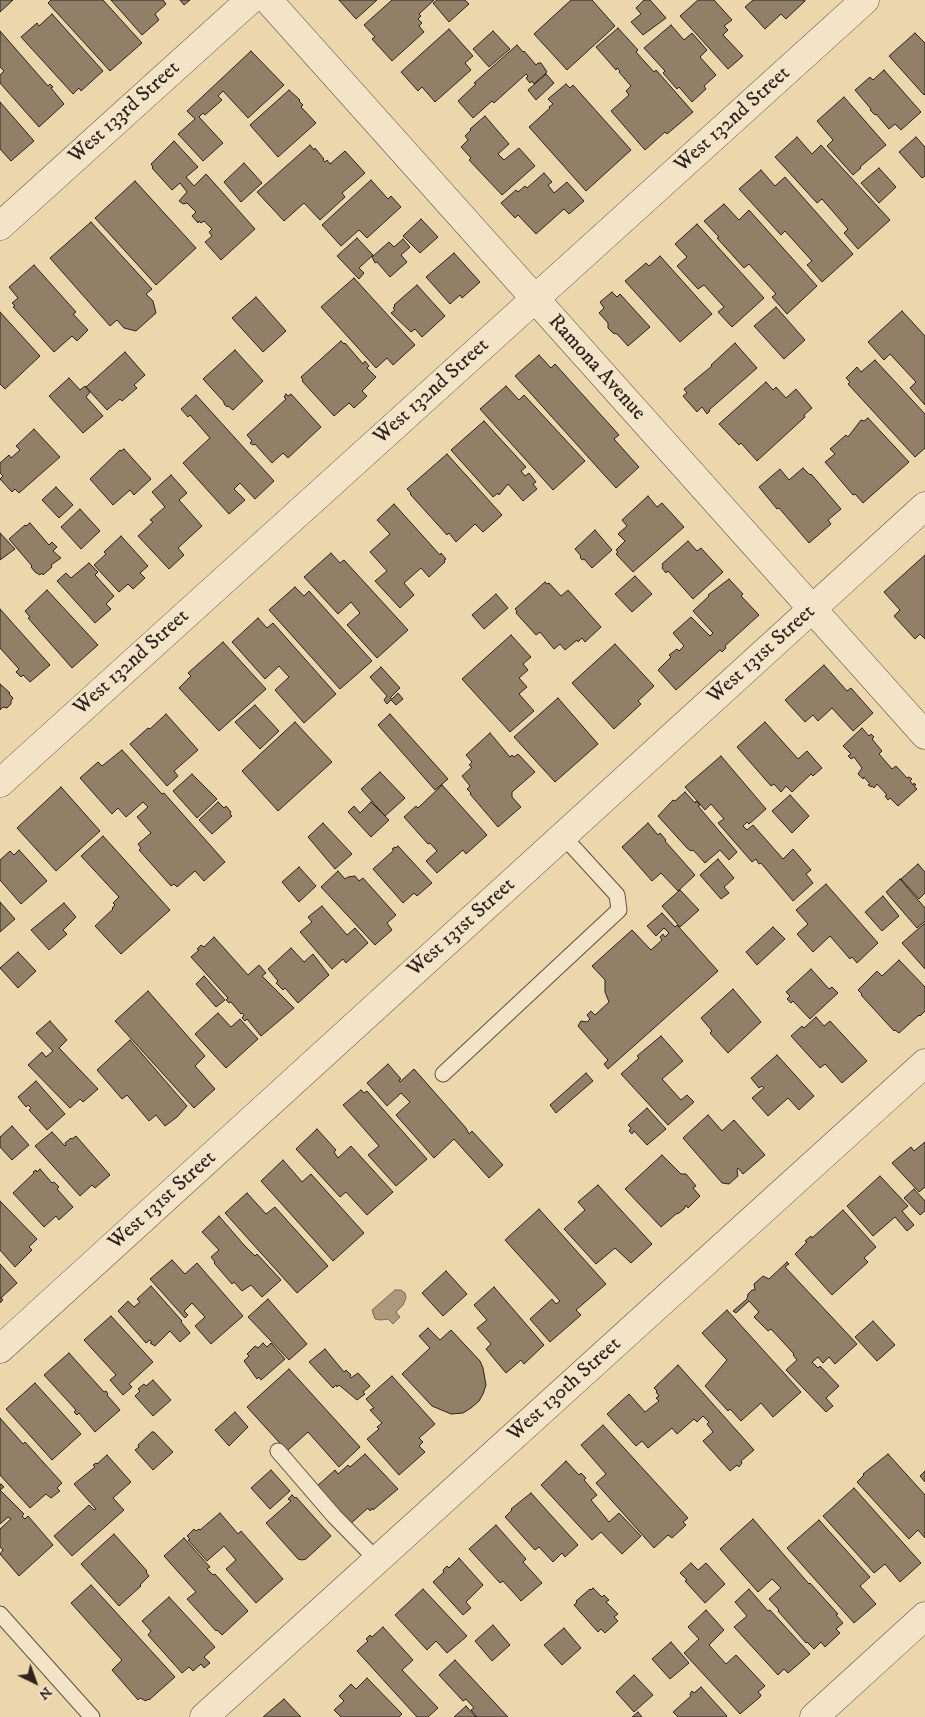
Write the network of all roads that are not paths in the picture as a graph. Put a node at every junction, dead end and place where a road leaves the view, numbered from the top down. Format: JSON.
{"nodes":[{"id":1,"x":250,"y":0,"type":"edge"},
{"id":2,"x":268,"y":0,"type":"edge"},
{"id":3,"x":865,"y":0,"type":"edge"},
{"id":4,"x":0,"y":226,"type":"edge"},
{"id":5,"x":534,"y":299,"type":"junction"},
{"id":6,"x":925,"y":506,"type":"edge"},
{"id":7,"x":812,"y":609,"type":"junction"},
{"id":8,"x":925,"y":735,"type":"edge"},
{"id":9,"x":0,"y":783,"type":"edge"},
{"id":10,"x":563,"y":836,"type":"junction"},
{"id":11,"x":925,"y":1063,"type":"edge"},
{"id":12,"x":443,"y":1074,"type":"dead end"},
{"id":13,"x":0,"y":1349,"type":"edge"},
{"id":14,"x":278,"y":1451,"type":"dead end"},
{"id":15,"x":377,"y":1560,"type":"junction"},
{"id":16,"x":0,"y":1614,"type":"edge"},
{"id":17,"x":925,"y":1616,"type":"edge"},
{"id":18,"x":92,"y":1717,"type":"edge"},
{"id":19,"x":204,"y":1717,"type":"edge"},
{"id":20,"x":814,"y":1717,"type":"edge"}],
"edges":[{"from":1,"to":4,"type":"street","name":"West 133rd Street"},
{"from":2,"to":5,"type":"street","name":"Ramona Avenue"},
{"from":3,"to":5,"type":"street","name":"West 132nd Street"},
{"from":5,"to":7,"type":"street","name":"Ramona Avenue"},
{"from":5,"to":9,"type":"street","name":"West 132nd Street"},
{"from":6,"to":7,"type":"street","name":"West 131st Street"},
{"from":7,"to":8,"type":"street","name":"Ramona Avenue"},
{"from":7,"to":10,"type":"street","name":"West 131st Street"},
{"from":10,"to":12,"type":"lane"},
{"from":10,"to":13,"type":"street","name":"West 131st Street"},
{"from":11,"to":15,"type":"street","name":"West 130th Street"},
{"from":14,"to":15,"type":"lane"},
{"from":15,"to":19,"type":"street","name":"West 130th Street"},
{"from":16,"to":18,"type":"lane"},
{"from":17,"to":20,"type":"street"}]}
